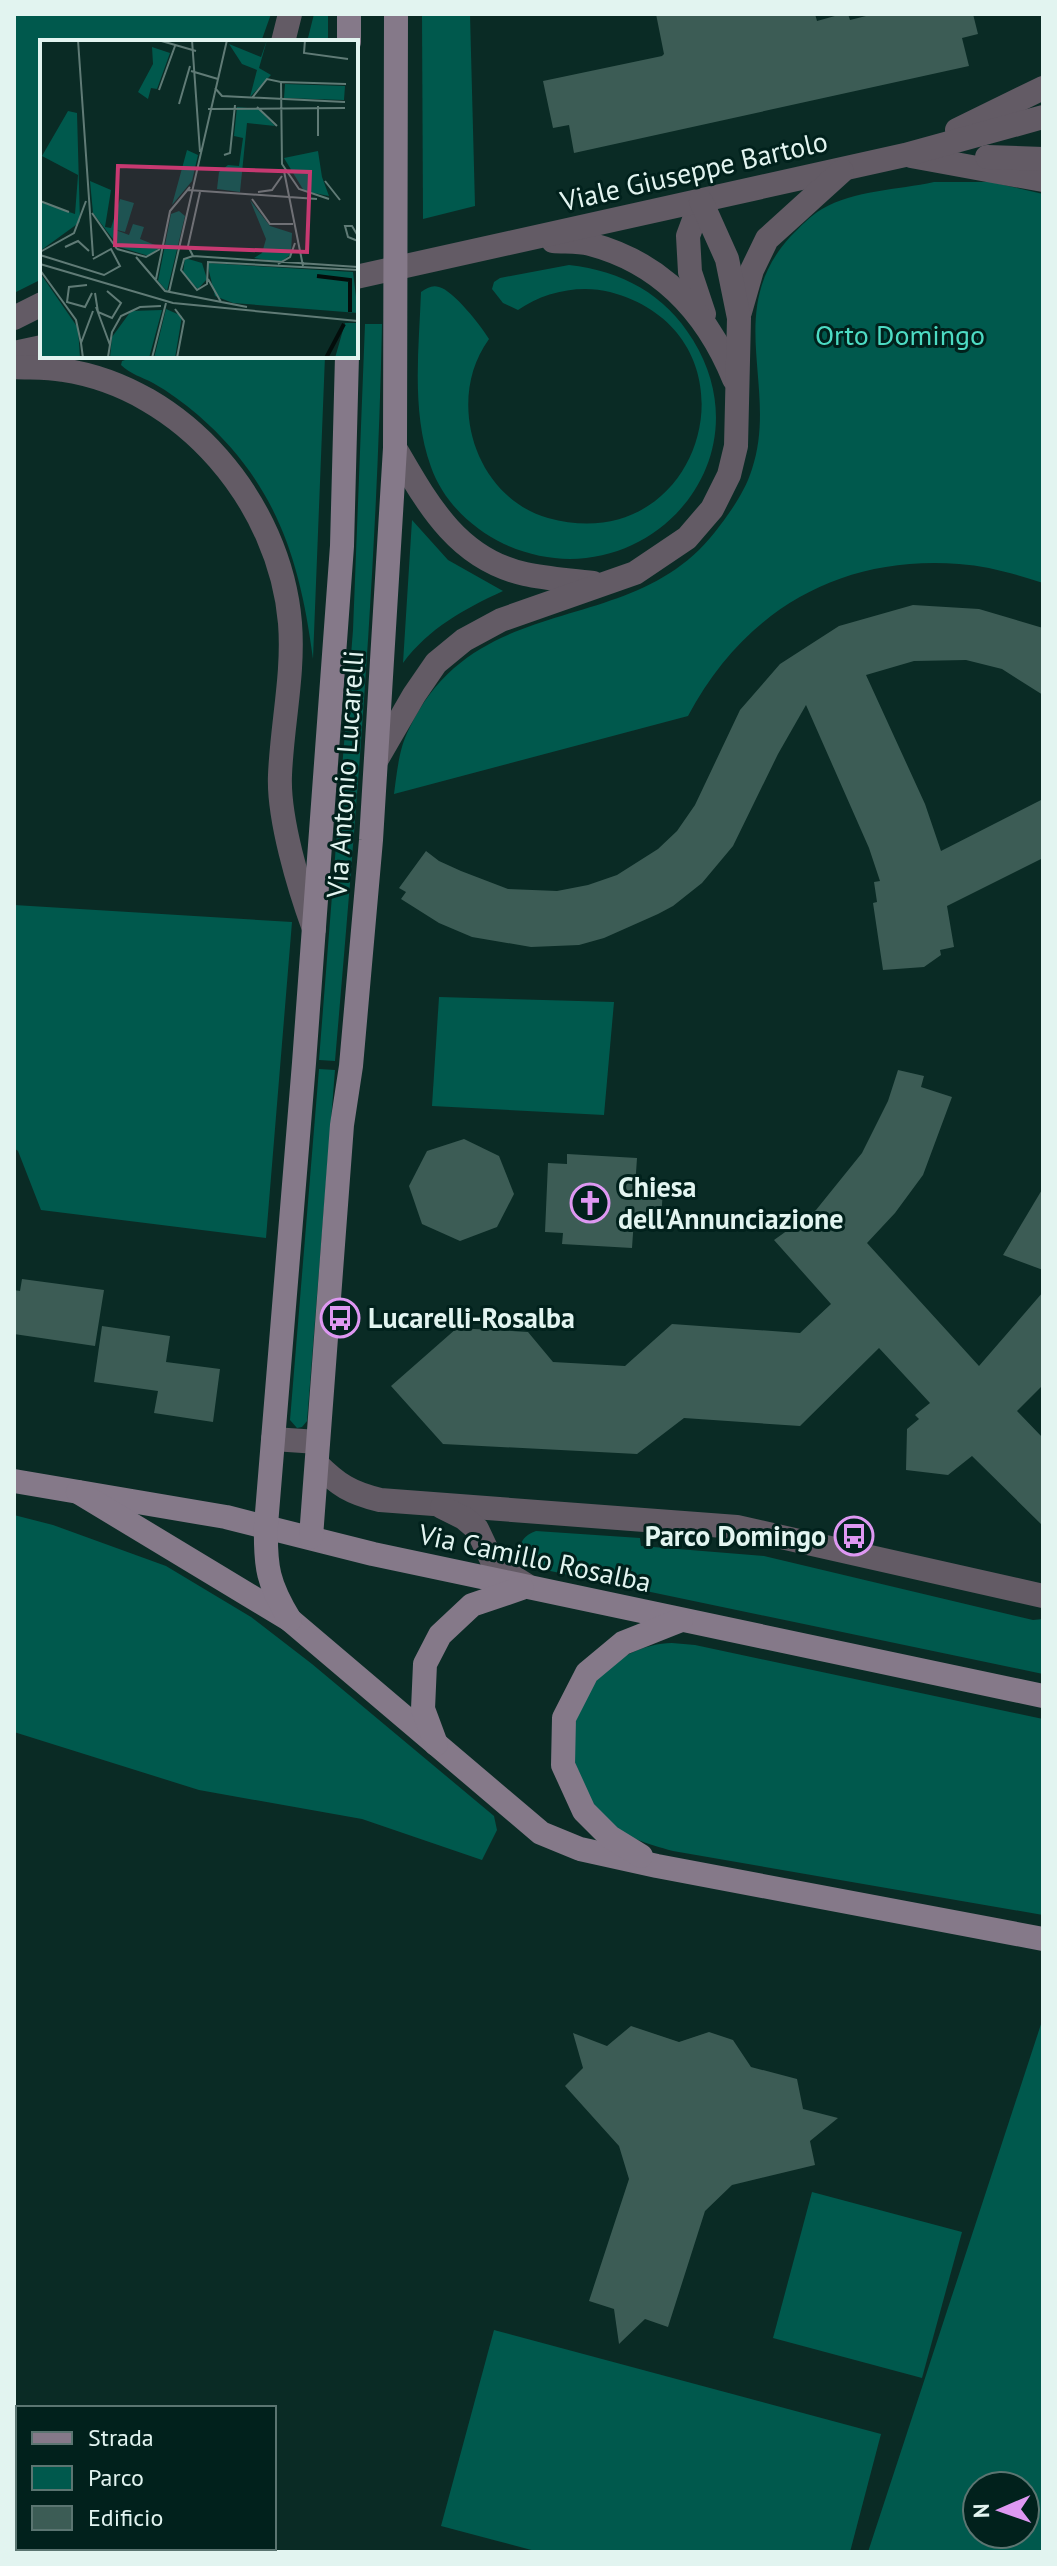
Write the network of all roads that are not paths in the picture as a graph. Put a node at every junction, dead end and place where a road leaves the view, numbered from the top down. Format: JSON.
{"nodes":[{"id":1,"x":290,"y":14,"type":"edge"},
{"id":2,"x":349,"y":14,"type":"edge"},
{"id":3,"x":396,"y":14,"type":"edge"},
{"id":4,"x":284,"y":40,"type":"edge"},
{"id":5,"x":349,"y":40,"type":"edge"},
{"id":6,"x":1043,"y":88,"type":"edge"},
{"id":7,"x":1043,"y":117,"type":"edge"},
{"id":8,"x":905,"y":155,"type":"junction"},
{"id":9,"x":1043,"y":159,"type":"edge"},
{"id":10,"x":844,"y":169,"type":"junction"},
{"id":11,"x":1043,"y":180,"type":"edge"},
{"id":12,"x":701,"y":201,"type":"junction"},
{"id":13,"x":527,"y":239,"type":"junction"},
{"id":14,"x":358,"y":277,"type":"edge"},
{"id":15,"x":40,"y":305,"type":"edge"},
{"id":16,"x":14,"y":318,"type":"edge"},
{"id":17,"x":739,"y":318,"type":"junction"},
{"id":18,"x":707,"y":325,"type":"junction"},
{"id":19,"x":40,"y":347,"type":"edge"},
{"id":20,"x":14,"y":353,"type":"edge"},
{"id":21,"x":347,"y":358,"type":"edge"},
{"id":22,"x":14,"y":367,"type":"edge"},
{"id":23,"x":738,"y":388,"type":"junction"},
{"id":24,"x":395,"y":448,"type":"junction"},
{"id":25,"x":600,"y":584,"type":"junction"},
{"id":26,"x":377,"y":759,"type":"junction"},
{"id":27,"x":314,"y":929,"type":"junction"},
{"id":28,"x":273,"y":1439,"type":"junction"},
{"id":29,"x":317,"y":1453,"type":"junction"},
{"id":30,"x":14,"y":1481,"type":"edge"},
{"id":31,"x":78,"y":1492,"type":"junction"},
{"id":32,"x":435,"y":1503,"type":"junction"},
{"id":33,"x":266,"y":1525,"type":"junction"},
{"id":34,"x":311,"y":1537,"type":"junction"},
{"id":35,"x":528,"y":1587,"type":"junction"},
{"id":36,"x":1043,"y":1596,"type":"edge"},
{"id":37,"x":290,"y":1620,"type":"junction"},
{"id":38,"x":681,"y":1620,"type":"junction"},
{"id":39,"x":1043,"y":1696,"type":"edge"},
{"id":40,"x":437,"y":1746,"type":"junction"},
{"id":41,"x":657,"y":1866,"type":"junction"},
{"id":42,"x":1043,"y":1939,"type":"edge"}],
"edges":[{"from":1,"to":4,"type":"street"},
{"from":2,"to":5,"type":"street"},
{"from":3,"to":24,"type":"street","name":"Via Antonio Lucarelli"},
{"from":6,"to":8,"type":"street"},
{"from":7,"to":8,"type":"street","name":"Viale Giuseppe Bartolo"},
{"from":8,"to":9,"type":"street"},
{"from":8,"to":10,"type":"street","name":"Viale Giuseppe Bartolo"},
{"from":8,"to":11,"type":"street"},
{"from":10,"to":12,"type":"street","name":"Viale Giuseppe Bartolo"},
{"from":10,"to":17,"type":"street"},
{"from":12,"to":13,"type":"street","name":"Viale Giuseppe Bartolo"},
{"from":12,"to":17,"type":"street"},
{"from":12,"to":18,"type":"street"},
{"from":13,"to":14,"type":"street","name":"Viale Giuseppe Bartolo"},
{"from":13,"to":18,"type":"street"},
{"from":15,"to":16,"type":"street"},
{"from":17,"to":23,"type":"street"},
{"from":18,"to":23,"type":"street"},
{"from":19,"to":20,"type":"street"},
{"from":21,"to":27,"type":"street","name":"Via Antonio Lucarelli"},
{"from":22,"to":27,"type":"street"},
{"from":23,"to":25,"type":"street"},
{"from":24,"to":25,"type":"street"},
{"from":24,"to":26,"type":"street","name":"Via Antonio Lucarelli"},
{"from":25,"to":26,"type":"street"},
{"from":26,"to":29,"type":"street","name":"Via Antonio Lucarelli"},
{"from":27,"to":28,"type":"street","name":"Via Antonio Lucarelli"},
{"from":28,"to":29,"type":"street"},
{"from":28,"to":33,"type":"street","name":"Via Antonio Lucarelli"},
{"from":29,"to":32,"type":"street"},
{"from":29,"to":34,"type":"street","name":"Via Antonio Lucarelli"},
{"from":30,"to":31,"type":"street","name":"Via Camillo Rosalba"},
{"from":31,"to":33,"type":"street","name":"Via Camillo Rosalba"},
{"from":31,"to":37,"type":"street"},
{"from":32,"to":35,"type":"street"},
{"from":32,"to":36,"type":"street"},
{"from":33,"to":34,"type":"street","name":"Via Camillo Rosalba"},
{"from":33,"to":37,"type":"street","name":"Via Antonio Lucarelli"},
{"from":34,"to":35,"type":"street","name":"Via Camillo Rosalba"},
{"from":35,"to":38,"type":"street","name":"Via Camillo Rosalba"},
{"from":35,"to":40,"type":"street"},
{"from":37,"to":40,"type":"street"},
{"from":38,"to":39,"type":"street","name":"Via Camillo Rosalba"},
{"from":38,"to":41,"type":"street"},
{"from":40,"to":41,"type":"street"},
{"from":41,"to":42,"type":"street"}]}
